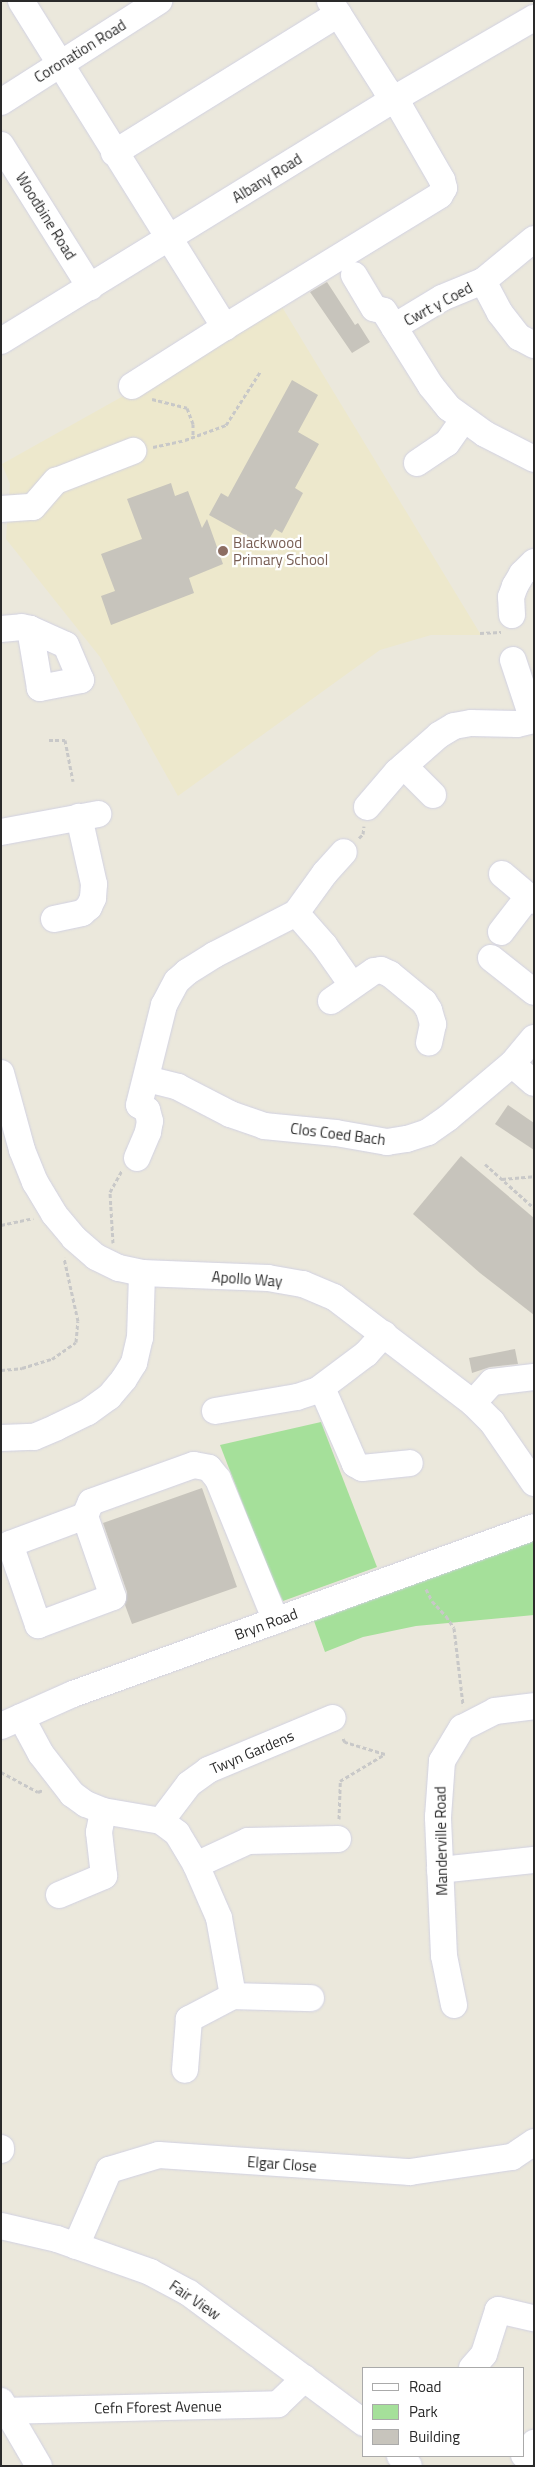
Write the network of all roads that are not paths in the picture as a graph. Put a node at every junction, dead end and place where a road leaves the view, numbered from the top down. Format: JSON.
{"nodes":[{"id":1,"x":21,"y":1,"type":"edge"},
{"id":2,"x":159,"y":1,"type":"edge"},
{"id":3,"x":334,"y":7,"type":"edge"},
{"id":4,"x":534,"y":18,"type":"edge"},
{"id":5,"x":60,"y":64,"type":"junction"},
{"id":6,"x":394,"y":100,"type":"junction"},
{"id":7,"x":1,"y":102,"type":"edge"},
{"id":8,"x":1,"y":145,"type":"edge"},
{"id":9,"x":114,"y":153,"type":"junction"},
{"id":10,"x":169,"y":238,"type":"junction"},
{"id":11,"x":534,"y":239,"type":"edge"},
{"id":12,"x":354,"y":275,"type":"dead end"},
{"id":13,"x":483,"y":281,"type":"junction"},
{"id":14,"x":90,"y":288,"type":"junction"},
{"id":15,"x":389,"y":319,"type":"junction"},
{"id":16,"x":225,"y":327,"type":"junction"},
{"id":17,"x":1,"y":341,"type":"edge"},
{"id":18,"x":534,"y":345,"type":"edge"},
{"id":19,"x":132,"y":386,"type":"road end"},
{"id":20,"x":464,"y":420,"type":"junction"},
{"id":21,"x":133,"y":451,"type":"road end"},
{"id":22,"x":534,"y":459,"type":"edge"},
{"id":23,"x":417,"y":463,"type":"dead end"},
{"id":24,"x":1,"y":509,"type":"edge"},
{"id":25,"x":534,"y":562,"type":"edge"},
{"id":26,"x":512,"y":615,"type":"dead end"},
{"id":27,"x":1,"y":629,"type":"edge"},
{"id":28,"x":30,"y":630,"type":"dead end"},
{"id":29,"x":513,"y":660,"type":"dead end"},
{"id":30,"x":534,"y":720,"type":"edge"},
{"id":31,"x":400,"y":769,"type":"junction"},
{"id":32,"x":433,"y":795,"type":"dead end"},
{"id":33,"x":367,"y":807,"type":"road end"},
{"id":34,"x":1,"y":832,"type":"edge"},
{"id":35,"x":344,"y":852,"type":"road end"},
{"id":36,"x":502,"y":874,"type":"dead end"},
{"id":37,"x":529,"y":892,"type":"edge"},
{"id":38,"x":296,"y":913,"type":"junction"},
{"id":39,"x":54,"y":919,"type":"dead end"},
{"id":40,"x":501,"y":932,"type":"dead end"},
{"id":41,"x":491,"y":958,"type":"dead end"},
{"id":42,"x":352,"y":985,"type":"junction"},
{"id":43,"x":534,"y":992,"type":"edge"},
{"id":44,"x":330,"y":1000,"type":"dead end"},
{"id":45,"x":534,"y":1038,"type":"edge"},
{"id":46,"x":429,"y":1043,"type":"dead end"},
{"id":47,"x":512,"y":1064,"type":"junction"},
{"id":48,"x":2,"y":1077,"type":"edge"},
{"id":49,"x":147,"y":1079,"type":"junction"},
{"id":50,"x":534,"y":1083,"type":"edge"},
{"id":51,"x":138,"y":1154,"type":"road end"},
{"id":52,"x":142,"y":1273,"type":"junction"},
{"id":53,"x":384,"y":1334,"type":"junction"},
{"id":54,"x":534,"y":1377,"type":"edge"},
{"id":55,"x":322,"y":1388,"type":"junction"},
{"id":56,"x":473,"y":1403,"type":"junction"},
{"id":57,"x":215,"y":1411,"type":"dead end"},
{"id":58,"x":1,"y":1438,"type":"edge"},
{"id":59,"x":410,"y":1463,"type":"dead end"},
{"id":60,"x":534,"y":1483,"type":"edge"},
{"id":61,"x":85,"y":1516,"type":"junction"},
{"id":62,"x":534,"y":1528,"type":"edge"},
{"id":63,"x":276,"y":1621,"type":"junction"},
{"id":64,"x":534,"y":1706,"type":"edge"},
{"id":65,"x":333,"y":1718,"type":"road end"},
{"id":66,"x":11,"y":1722,"type":"edge"},
{"id":67,"x":103,"y":1811,"type":"junction"},
{"id":68,"x":161,"y":1821,"type":"junction"},
{"id":69,"x":338,"y":1839,"type":"road end"},
{"id":70,"x":534,"y":1860,"type":"edge"},
{"id":71,"x":196,"y":1865,"type":"junction"},
{"id":72,"x":440,"y":1870,"type":"junction"},
{"id":73,"x":59,"y":1895,"type":"dead end"},
{"id":74,"x":233,"y":1996,"type":"junction"},
{"id":75,"x":310,"y":1998,"type":"dead end"},
{"id":76,"x":454,"y":2005,"type":"dead end"},
{"id":77,"x":185,"y":2070,"type":"dead end"},
{"id":78,"x":534,"y":2142,"type":"edge"},
{"id":79,"x":1,"y":2226,"type":"edge"},
{"id":80,"x":76,"y":2246,"type":"junction"},
{"id":81,"x":534,"y":2318,"type":"edge"},
{"id":82,"x":473,"y":2367,"type":"edge"},
{"id":83,"x":305,"y":2378,"type":"junction"},
{"id":84,"x":3,"y":2407,"type":"edge"},
{"id":85,"x":362,"y":2422,"type":"edge"},
{"id":86,"x":534,"y":2443,"type":"edge"},
{"id":87,"x":525,"y":2453,"type":"edge"},
{"id":88,"x":521,"y":2457,"type":"edge"},
{"id":89,"x":39,"y":2466,"type":"edge"},
{"id":90,"x":512,"y":2466,"type":"edge"}],
"edges":[{"from":1,"to":5,"type":"street"},
{"from":2,"to":5,"type":"street","name":"Coronation Road"},
{"from":3,"to":6,"type":"street"},
{"from":3,"to":9,"type":"street"},
{"from":4,"to":6,"type":"street","name":"Albany Road"},
{"from":5,"to":7,"type":"street","name":"Coronation Road"},
{"from":5,"to":9,"type":"street"},
{"from":6,"to":10,"type":"street","name":"Albany Road"},
{"from":6,"to":16,"type":"street"},
{"from":8,"to":14,"type":"street","name":"Woodbine Road"},
{"from":9,"to":10,"type":"street"},
{"from":10,"to":14,"type":"street","name":"Albany Road"},
{"from":10,"to":16,"type":"street"},
{"from":11,"to":13,"type":"street","name":"Cwrt y Coed"},
{"from":12,"to":15,"type":"street","name":"Cwrt y Coed"},
{"from":13,"to":15,"type":"street","name":"Cwrt y Coed"},
{"from":13,"to":18,"type":"street","name":"Cwrt y Coed"},
{"from":14,"to":17,"type":"street","name":"Albany Road"},
{"from":15,"to":20,"type":"street","name":"Cwrt y Coed"},
{"from":16,"to":19,"type":"street"},
{"from":20,"to":22,"type":"street","name":"Cwrt y Coed"},
{"from":20,"to":23,"type":"street"},
{"from":21,"to":24,"type":"street"},
{"from":25,"to":26,"type":"street"},
{"from":27,"to":28,"type":"street"},
{"from":29,"to":30,"type":"street"},
{"from":30,"to":31,"type":"street"},
{"from":31,"to":32,"type":"street"},
{"from":31,"to":33,"type":"street"},
{"from":34,"to":39,"type":"street"},
{"from":35,"to":38,"type":"street"},
{"from":36,"to":37,"type":"street"},
{"from":37,"to":40,"type":"street"},
{"from":38,"to":42,"type":"street"},
{"from":38,"to":49,"type":"street"},
{"from":41,"to":43,"type":"street"},
{"from":42,"to":44,"type":"street"},
{"from":42,"to":46,"type":"street"},
{"from":45,"to":47,"type":"street","name":"Clos Coed Bach"},
{"from":47,"to":49,"type":"street","name":"Clos Coed Bach"},
{"from":47,"to":50,"type":"street"},
{"from":48,"to":52,"type":"street","name":"Apollo Way"},
{"from":49,"to":51,"type":"street"},
{"from":52,"to":53,"type":"street","name":"Apollo Way"},
{"from":52,"to":58,"type":"street"},
{"from":53,"to":55,"type":"street"},
{"from":53,"to":56,"type":"street","name":"Apollo Way"},
{"from":54,"to":56,"type":"street"},
{"from":55,"to":57,"type":"street"},
{"from":55,"to":59,"type":"street"},
{"from":56,"to":60,"type":"street","name":"Apollo Way"},
{"from":61,"to":61,"type":"street"},
{"from":61,"to":63,"type":"street"},
{"from":62,"to":63,"type":"street","name":"Bryn Road"},
{"from":63,"to":66,"type":"street","name":"Bryn Road"},
{"from":64,"to":72,"type":"street","name":"Manderville Road"},
{"from":65,"to":68,"type":"street","name":"Twyn Gardens"},
{"from":66,"to":67,"type":"street"},
{"from":67,"to":68,"type":"street"},
{"from":67,"to":73,"type":"street"},
{"from":68,"to":71,"type":"street"},
{"from":69,"to":71,"type":"street"},
{"from":70,"to":72,"type":"street"},
{"from":71,"to":74,"type":"street"},
{"from":72,"to":76,"type":"street","name":"Manderville Road"},
{"from":74,"to":75,"type":"street"},
{"from":74,"to":77,"type":"street"},
{"from":78,"to":80,"type":"street","name":"Elgar Close"},
{"from":79,"to":80,"type":"street","name":"Fair View"},
{"from":80,"to":83,"type":"street","name":"Fair View"},
{"from":81,"to":82,"type":"street"},
{"from":83,"to":84,"type":"street","name":"Cefn Fforest Avenue"},
{"from":83,"to":85,"type":"street","name":"Fair View"},
{"from":84,"to":89,"type":"street"},
{"from":86,"to":87,"type":"street"},
{"from":88,"to":90,"type":"street"}]}
